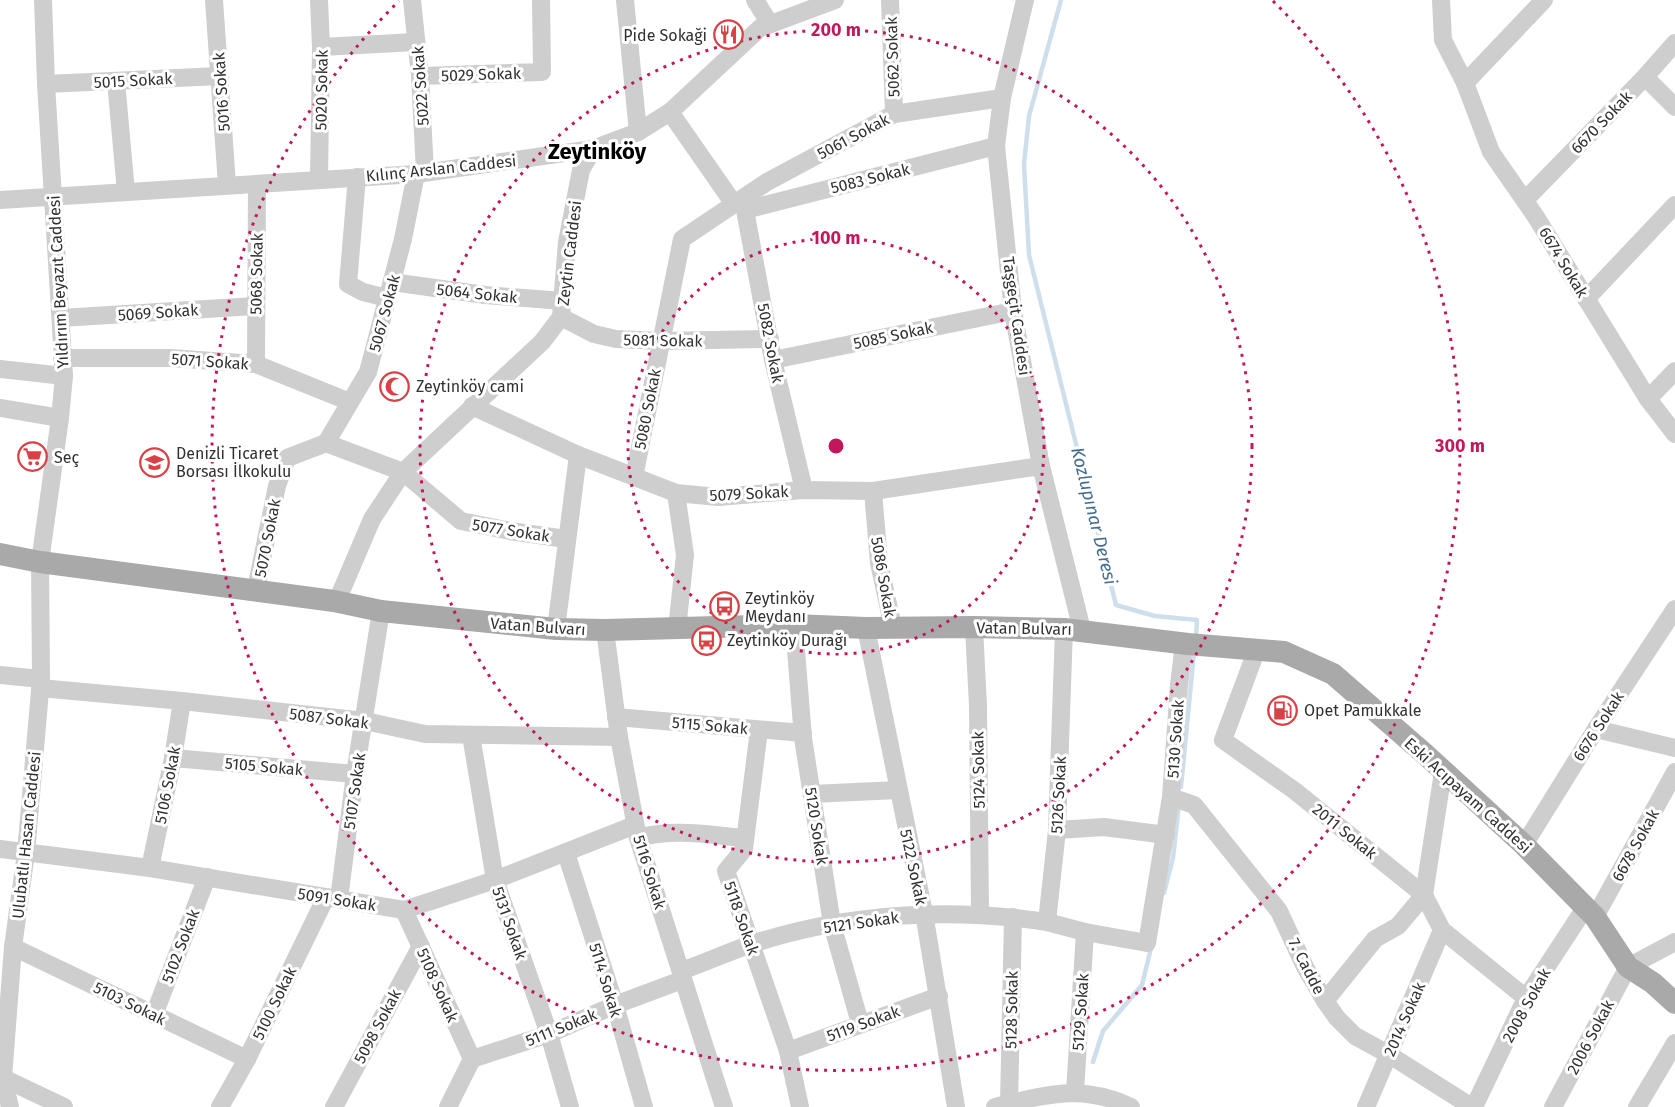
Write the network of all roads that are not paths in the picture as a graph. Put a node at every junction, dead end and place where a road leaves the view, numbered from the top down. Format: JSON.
{"nodes":[{"id":1,"x":43,"y":0,"type":"edge"},
{"id":2,"x":214,"y":0,"type":"edge"},
{"id":3,"x":319,"y":0,"type":"edge"},
{"id":4,"x":412,"y":0,"type":"edge"},
{"id":5,"x":541,"y":0,"type":"edge"},
{"id":6,"x":625,"y":0,"type":"edge"},
{"id":7,"x":755,"y":0,"type":"edge"},
{"id":8,"x":835,"y":0,"type":"edge"},
{"id":9,"x":890,"y":0,"type":"edge"},
{"id":10,"x":1025,"y":0,"type":"edge"},
{"id":11,"x":1441,"y":0,"type":"edge"},
{"id":12,"x":1544,"y":0,"type":"edge"},
{"id":13,"x":770,"y":24,"type":"junction"},
{"id":14,"x":416,"y":42,"type":"junction"},
{"id":15,"x":1675,"y":43,"type":"edge"},
{"id":16,"x":321,"y":47,"type":"junction"},
{"id":17,"x":220,"y":76,"type":"junction"},
{"id":18,"x":420,"y":76,"type":"junction"},
{"id":19,"x":1644,"y":77,"type":"junction"},
{"id":20,"x":116,"y":81,"type":"junction"},
{"id":21,"x":1465,"y":83,"type":"junction"},
{"id":22,"x":46,"y":84,"type":"junction"},
{"id":23,"x":1002,"y":98,"type":"junction"},
{"id":24,"x":1675,"y":107,"type":"edge"},
{"id":25,"x":670,"y":112,"type":"junction"},
{"id":26,"x":894,"y":114,"type":"junction"},
{"id":27,"x":638,"y":132,"type":"junction"},
{"id":28,"x":996,"y":146,"type":"junction"},
{"id":29,"x":593,"y":149,"type":"junction"},
{"id":30,"x":421,"y":173,"type":"junction"},
{"id":31,"x":357,"y":177,"type":"junction"},
{"id":32,"x":320,"y":180,"type":"junction"},
{"id":33,"x":227,"y":184,"type":"junction"},
{"id":34,"x":257,"y":184,"type":"junction"},
{"id":35,"x":126,"y":192,"type":"junction"},
{"id":36,"x":54,"y":198,"type":"junction"},
{"id":37,"x":0,"y":200,"type":"edge"},
{"id":38,"x":1524,"y":200,"type":"junction"},
{"id":39,"x":742,"y":203,"type":"junction"},
{"id":40,"x":1675,"y":205,"type":"edge"},
{"id":41,"x":390,"y":290,"type":"junction"},
{"id":42,"x":1586,"y":299,"type":"junction"},
{"id":43,"x":255,"y":306,"type":"junction"},
{"id":44,"x":562,"y":309,"type":"junction"},
{"id":45,"x":1013,"y":310,"type":"junction"},
{"id":46,"x":61,"y":318,"type":"junction"},
{"id":47,"x":770,"y":339,"type":"junction"},
{"id":48,"x":660,"y":341,"type":"junction"},
{"id":49,"x":773,"y":360,"type":"junction"},
{"id":50,"x":256,"y":364,"type":"junction"},
{"id":51,"x":63,"y":367,"type":"junction"},
{"id":52,"x":0,"y":369,"type":"edge"},
{"id":53,"x":1675,"y":371,"type":"edge"},
{"id":54,"x":1648,"y":399,"type":"junction"},
{"id":55,"x":350,"y":402,"type":"junction"},
{"id":56,"x":472,"y":406,"type":"junction"},
{"id":57,"x":0,"y":408,"type":"edge"},
{"id":58,"x":60,"y":418,"type":"junction"},
{"id":59,"x":1675,"y":434,"type":"edge"},
{"id":60,"x":326,"y":443,"type":"junction"},
{"id":61,"x":578,"y":455,"type":"junction"},
{"id":62,"x":1041,"y":466,"type":"junction"},
{"id":63,"x":403,"y":472,"type":"junction"},
{"id":64,"x":634,"y":477,"type":"junction"},
{"id":65,"x":804,"y":490,"type":"junction"},
{"id":66,"x":873,"y":491,"type":"junction"},
{"id":67,"x":676,"y":493,"type":"junction"},
{"id":68,"x":566,"y":538,"type":"junction"},
{"id":69,"x":0,"y":554,"type":"edge"},
{"id":70,"x":40,"y":562,"type":"junction"},
{"id":71,"x":256,"y":589,"type":"junction"},
{"id":72,"x":337,"y":601,"type":"junction"},
{"id":73,"x":1675,"y":609,"type":"edge"},
{"id":74,"x":381,"y":611,"type":"junction"},
{"id":75,"x":794,"y":625,"type":"junction"},
{"id":76,"x":893,"y":627,"type":"junction"},
{"id":77,"x":974,"y":627,"type":"junction"},
{"id":78,"x":677,"y":628,"type":"junction"},
{"id":79,"x":866,"y":628,"type":"junction"},
{"id":80,"x":556,"y":629,"type":"junction"},
{"id":81,"x":1073,"y":629,"type":"junction"},
{"id":82,"x":605,"y":630,"type":"junction"},
{"id":83,"x":1193,"y":644,"type":"junction"},
{"id":84,"x":1257,"y":649,"type":"junction"},
{"id":85,"x":0,"y":675,"type":"edge"},
{"id":86,"x":40,"y":684,"type":"junction"},
{"id":87,"x":182,"y":701,"type":"junction"},
{"id":88,"x":616,"y":717,"type":"junction"},
{"id":89,"x":365,"y":722,"type":"junction"},
{"id":90,"x":1596,"y":729,"type":"junction"},
{"id":91,"x":759,"y":730,"type":"junction"},
{"id":92,"x":803,"y":733,"type":"junction"},
{"id":93,"x":471,"y":735,"type":"junction"},
{"id":94,"x":619,"y":737,"type":"junction"},
{"id":95,"x":1675,"y":748,"type":"edge"},
{"id":96,"x":173,"y":758,"type":"junction"},
{"id":97,"x":1443,"y":772,"type":"junction"},
{"id":98,"x":1675,"y":772,"type":"edge"},
{"id":99,"x":355,"y":774,"type":"junction"},
{"id":100,"x":898,"y":790,"type":"junction"},
{"id":101,"x":812,"y":794,"type":"junction"},
{"id":102,"x":1670,"y":798,"type":"edge"},
{"id":103,"x":1181,"y":800,"type":"junction"},
{"id":104,"x":1057,"y":830,"type":"junction"},
{"id":105,"x":636,"y":832,"type":"junction"},
{"id":106,"x":1166,"y":835,"type":"junction"},
{"id":107,"x":745,"y":838,"type":"junction"},
{"id":108,"x":1524,"y":845,"type":"junction"},
{"id":109,"x":0,"y":849,"type":"edge"},
{"id":110,"x":26,"y":853,"type":"junction"},
{"id":111,"x":566,"y":853,"type":"junction"},
{"id":112,"x":150,"y":868,"type":"junction"},
{"id":113,"x":207,"y":877,"type":"junction"},
{"id":114,"x":495,"y":880,"type":"junction"},
{"id":115,"x":1424,"y":895,"type":"junction"},
{"id":116,"x":333,"y":898,"type":"junction"},
{"id":117,"x":404,"y":910,"type":"junction"},
{"id":118,"x":1590,"y":913,"type":"junction"},
{"id":119,"x":924,"y":914,"type":"junction"},
{"id":120,"x":980,"y":914,"type":"junction"},
{"id":121,"x":1013,"y":916,"type":"junction"},
{"id":122,"x":1047,"y":921,"type":"junction"},
{"id":123,"x":832,"y":924,"type":"junction"},
{"id":124,"x":1442,"y":930,"type":"junction"},
{"id":125,"x":1085,"y":932,"type":"junction"},
{"id":126,"x":1675,"y":942,"type":"edge"},
{"id":127,"x":751,"y":945,"type":"junction"},
{"id":128,"x":13,"y":946,"type":"junction"},
{"id":129,"x":420,"y":946,"type":"junction"},
{"id":130,"x":1628,"y":967,"type":"junction"},
{"id":131,"x":5,"y":973,"type":"edge"},
{"id":132,"x":682,"y":976,"type":"junction"},
{"id":133,"x":939,"y":996,"type":"junction"},
{"id":134,"x":1526,"y":998,"type":"junction"},
{"id":135,"x":1325,"y":1001,"type":"junction"},
{"id":136,"x":1675,"y":1003,"type":"edge"},
{"id":137,"x":615,"y":1005,"type":"junction"},
{"id":138,"x":154,"y":1015,"type":"junction"},
{"id":139,"x":860,"y":1023,"type":"junction"},
{"id":140,"x":549,"y":1034,"type":"junction"},
{"id":141,"x":1675,"y":1042,"type":"edge"},
{"id":142,"x":788,"y":1051,"type":"junction"},
{"id":143,"x":1388,"y":1054,"type":"junction"},
{"id":144,"x":247,"y":1059,"type":"junction"},
{"id":145,"x":472,"y":1059,"type":"junction"},
{"id":146,"x":1,"y":1079,"type":"edge"},
{"id":147,"x":1075,"y":1092,"type":"junction"},
{"id":148,"x":1097,"y":1101,"type":"edge"},
{"id":149,"x":455,"y":1102,"type":"edge"},
{"id":150,"x":1002,"y":1105,"type":"edge"},
{"id":151,"x":1124,"y":1106,"type":"edge"},
{"id":152,"x":10,"y":1107,"type":"edge"},
{"id":153,"x":64,"y":1107,"type":"edge"},
{"id":154,"x":220,"y":1107,"type":"edge"},
{"id":155,"x":334,"y":1107,"type":"edge"},
{"id":156,"x":570,"y":1107,"type":"edge"},
{"id":157,"x":644,"y":1107,"type":"edge"},
{"id":158,"x":724,"y":1107,"type":"edge"},
{"id":159,"x":800,"y":1107,"type":"edge"},
{"id":160,"x":956,"y":1107,"type":"edge"},
{"id":161,"x":1366,"y":1107,"type":"edge"},
{"id":162,"x":1473,"y":1107,"type":"edge"},
{"id":163,"x":1553,"y":1107,"type":"edge"},
{"id":164,"x":1637,"y":1107,"type":"edge"}],
"edges":[{"from":1,"to":22,"type":"street","name":"Yıldırım Beyazıt Caddesi"},
{"from":2,"to":17,"type":"street","name":"5016 Sokak"},
{"from":3,"to":16,"type":"street","name":"5020 Sokak"},
{"from":4,"to":14,"type":"street","name":"5022 Sokak"},
{"from":5,"to":18,"type":"street","name":"5029 Sokak"},
{"from":6,"to":27,"type":"street"},
{"from":7,"to":13,"type":"street"},
{"from":8,"to":13,"type":"street","name":"Kılınç Arslan Caddesi"},
{"from":9,"to":26,"type":"street","name":"5062 Sokak"},
{"from":10,"to":23,"type":"street","name":"Taşgeçit Caddesi"},
{"from":11,"to":21,"type":"street","name":"6674 Sokak"},
{"from":12,"to":21,"type":"street"},
{"from":13,"to":25,"type":"street","name":"Kılınç Arslan Caddesi"},
{"from":14,"to":16,"type":"street"},
{"from":14,"to":18,"type":"street","name":"5022 Sokak"},
{"from":15,"to":19,"type":"street","name":"6670 Sokak"},
{"from":16,"to":32,"type":"street","name":"5020 Sokak"},
{"from":17,"to":20,"type":"street","name":"5015 Sokak"},
{"from":17,"to":33,"type":"street","name":"5016 Sokak"},
{"from":18,"to":30,"type":"street","name":"5022 Sokak"},
{"from":19,"to":24,"type":"street"},
{"from":19,"to":38,"type":"street","name":"6670 Sokak"},
{"from":20,"to":22,"type":"street","name":"5015 Sokak"},
{"from":20,"to":35,"type":"street"},
{"from":21,"to":38,"type":"street","name":"6674 Sokak"},
{"from":22,"to":36,"type":"street","name":"Yıldırım Beyazıt Caddesi"},
{"from":23,"to":26,"type":"street","name":"5061 Sokak"},
{"from":23,"to":28,"type":"street","name":"Taşgeçit Caddesi"},
{"from":25,"to":27,"type":"street","name":"Kılınç Arslan Caddesi"},
{"from":25,"to":39,"type":"street"},
{"from":26,"to":39,"type":"street","name":"5061 Sokak"},
{"from":27,"to":29,"type":"street","name":"Kılınç Arslan Caddesi"},
{"from":28,"to":39,"type":"street","name":"5083 Sokak"},
{"from":28,"to":45,"type":"street","name":"Taşgeçit Caddesi"},
{"from":29,"to":30,"type":"street","name":"Kılınç Arslan Caddesi"},
{"from":29,"to":44,"type":"street","name":"Zeytin Caddesi"},
{"from":30,"to":31,"type":"street","name":"Kılınç Arslan Caddesi"},
{"from":30,"to":41,"type":"street","name":"5067 Sokak"},
{"from":31,"to":32,"type":"street","name":"Kılınç Arslan Caddesi"},
{"from":31,"to":41,"type":"street","name":"5064 Sokak"},
{"from":32,"to":34,"type":"street","name":"Kılınç Arslan Caddesi"},
{"from":33,"to":34,"type":"street","name":"Kılınç Arslan Caddesi"},
{"from":33,"to":35,"type":"street","name":"Kılınç Arslan Caddesi"},
{"from":34,"to":43,"type":"street","name":"5068 Sokak"},
{"from":35,"to":36,"type":"street","name":"Kılınç Arslan Caddesi"},
{"from":36,"to":37,"type":"street","name":"Kılınç Arslan Caddesi"},
{"from":36,"to":46,"type":"street","name":"Yıldırım Beyazıt Caddesi"},
{"from":38,"to":42,"type":"street","name":"6674 Sokak"},
{"from":39,"to":47,"type":"street","name":"5082 Sokak"},
{"from":39,"to":48,"type":"street","name":"5061 Sokak"},
{"from":40,"to":42,"type":"street"},
{"from":41,"to":44,"type":"street","name":"5064 Sokak"},
{"from":41,"to":55,"type":"street","name":"5067 Sokak"},
{"from":42,"to":54,"type":"street","name":"6674 Sokak"},
{"from":43,"to":46,"type":"street","name":"5069 Sokak"},
{"from":43,"to":50,"type":"street","name":"5068 Sokak"},
{"from":44,"to":48,"type":"street","name":"5081 Sokak"},
{"from":44,"to":56,"type":"street","name":"Zeytin Caddesi"},
{"from":45,"to":49,"type":"street","name":"5085 Sokak"},
{"from":45,"to":62,"type":"street","name":"Taşgeçit Caddesi"},
{"from":46,"to":51,"type":"street","name":"Yıldırım Beyazıt Caddesi"},
{"from":47,"to":48,"type":"street","name":"5081 Sokak"},
{"from":47,"to":49,"type":"street","name":"5082 Sokak"},
{"from":48,"to":64,"type":"street","name":"5080 Sokak"},
{"from":49,"to":65,"type":"street","name":"5082 Sokak"},
{"from":50,"to":51,"type":"street","name":"5071 Sokak"},
{"from":50,"to":55,"type":"street","name":"5071 Sokak"},
{"from":51,"to":52,"type":"street","name":"5071 Sokak"},
{"from":51,"to":58,"type":"street","name":"Yıldırım Beyazıt Caddesi"},
{"from":53,"to":54,"type":"street"},
{"from":54,"to":59,"type":"street","name":"6674 Sokak"},
{"from":55,"to":60,"type":"street","name":"5067 Sokak"},
{"from":56,"to":61,"type":"street","name":"5079 Sokak"},
{"from":56,"to":63,"type":"street","name":"Zeytin Caddesi"},
{"from":57,"to":58,"type":"street"},
{"from":58,"to":70,"type":"street","name":"Yıldırım Beyazıt Caddesi"},
{"from":60,"to":63,"type":"street","name":"5077 Sokak"},
{"from":60,"to":71,"type":"street","name":"5070 Sokak"},
{"from":61,"to":64,"type":"street","name":"5079 Sokak"},
{"from":61,"to":68,"type":"street"},
{"from":62,"to":66,"type":"street","name":"5079 Sokak"},
{"from":62,"to":81,"type":"street","name":"Taşgeçit Caddesi"},
{"from":63,"to":68,"type":"street","name":"5077 Sokak"},
{"from":63,"to":72,"type":"street","name":"Zeytin Caddesi"},
{"from":64,"to":67,"type":"street","name":"5079 Sokak"},
{"from":65,"to":66,"type":"street","name":"5079 Sokak"},
{"from":65,"to":67,"type":"street","name":"5079 Sokak"},
{"from":66,"to":76,"type":"street","name":"5086 Sokak"},
{"from":67,"to":78,"type":"street"},
{"from":68,"to":80,"type":"street"},
{"from":69,"to":70,"type":"main road","name":"Vatan Bulvarı"},
{"from":70,"to":71,"type":"main road","name":"Vatan Bulvarı"},
{"from":70,"to":86,"type":"street","name":"Ulubatlı Hasan Caddesi"},
{"from":71,"to":72,"type":"main road","name":"Vatan Bulvarı"},
{"from":72,"to":74,"type":"main road","name":"Vatan Bulvarı"},
{"from":73,"to":90,"type":"street","name":"6676 Sokak"},
{"from":74,"to":80,"type":"main road","name":"Vatan Bulvarı"},
{"from":74,"to":89,"type":"street","name":"5107 Sokak"},
{"from":75,"to":78,"type":"main road","name":"Vatan Bulvarı"},
{"from":75,"to":79,"type":"main road","name":"Vatan Bulvarı"},
{"from":75,"to":92,"type":"street","name":"5120 Sokak"},
{"from":76,"to":77,"type":"main road","name":"Vatan Bulvarı"},
{"from":76,"to":79,"type":"main road","name":"Vatan Bulvarı"},
{"from":77,"to":81,"type":"main road","name":"Vatan Bulvarı"},
{"from":77,"to":120,"type":"street","name":"5124 Sokak"},
{"from":78,"to":82,"type":"main road","name":"Vatan Bulvarı"},
{"from":79,"to":100,"type":"street","name":"5122 Sokak"},
{"from":80,"to":82,"type":"main road","name":"Vatan Bulvarı"},
{"from":81,"to":83,"type":"main road","name":"Eski Acıpayam Caddesi"},
{"from":81,"to":104,"type":"street","name":"5126 Sokak"},
{"from":82,"to":88,"type":"street","name":"5116 Sokak"},
{"from":83,"to":84,"type":"main road","name":"Eski Acıpayam Caddesi"},
{"from":83,"to":103,"type":"street","name":"5130 Sokak"},
{"from":84,"to":97,"type":"main road","name":"Eski Acıpayam Caddesi"},
{"from":84,"to":115,"type":"street","name":"2011 Sokak"},
{"from":85,"to":86,"type":"street","name":"5087 Sokak"},
{"from":86,"to":87,"type":"street","name":"5087 Sokak"},
{"from":86,"to":110,"type":"street","name":"Ulubatlı Hasan Caddesi"},
{"from":87,"to":89,"type":"street","name":"5087 Sokak"},
{"from":87,"to":96,"type":"street","name":"5106 Sokak"},
{"from":88,"to":91,"type":"street","name":"5115 Sokak"},
{"from":88,"to":94,"type":"street","name":"5116 Sokak"},
{"from":89,"to":93,"type":"street","name":"5087 Sokak"},
{"from":89,"to":99,"type":"street","name":"5107 Sokak"},
{"from":90,"to":95,"type":"street"},
{"from":90,"to":108,"type":"street","name":"6676 Sokak"},
{"from":91,"to":92,"type":"street","name":"5115 Sokak"},
{"from":91,"to":107,"type":"street","name":"5118 Sokak"},
{"from":92,"to":101,"type":"street","name":"5120 Sokak"},
{"from":93,"to":94,"type":"street","name":"5087 Sokak"},
{"from":93,"to":114,"type":"street","name":"5131 Sokak"},
{"from":94,"to":105,"type":"street","name":"5116 Sokak"},
{"from":96,"to":99,"type":"street","name":"5105 Sokak"},
{"from":96,"to":112,"type":"street","name":"5106 Sokak"},
{"from":97,"to":108,"type":"main road","name":"Eski Acıpayam Caddesi"},
{"from":97,"to":115,"type":"street"},
{"from":98,"to":102,"type":"street","name":"6678 Sokak"},
{"from":99,"to":116,"type":"street","name":"5107 Sokak"},
{"from":100,"to":101,"type":"street"},
{"from":100,"to":119,"type":"street","name":"5122 Sokak"},
{"from":101,"to":123,"type":"street","name":"5120 Sokak"},
{"from":102,"to":118,"type":"street","name":"6678 Sokak"},
{"from":103,"to":106,"type":"street","name":"5130 Sokak"},
{"from":103,"to":135,"type":"street","name":"7. Cadde"},
{"from":104,"to":106,"type":"street"},
{"from":104,"to":122,"type":"street","name":"5126 Sokak"},
{"from":105,"to":107,"type":"street","name":"5091 Sokak"},
{"from":105,"to":111,"type":"street","name":"5091 Sokak"},
{"from":105,"to":132,"type":"street","name":"5116 Sokak"},
{"from":106,"to":125,"type":"street","name":"5130 Sokak"},
{"from":107,"to":127,"type":"street","name":"5118 Sokak"},
{"from":108,"to":118,"type":"main road","name":"Eski Acıpayam Caddesi"},
{"from":109,"to":110,"type":"street","name":"5091 Sokak"},
{"from":110,"to":112,"type":"street","name":"5091 Sokak"},
{"from":110,"to":128,"type":"street","name":"Ulubatlı Hasan Caddesi"},
{"from":111,"to":114,"type":"street","name":"5091 Sokak"},
{"from":111,"to":137,"type":"street","name":"5114 Sokak"},
{"from":112,"to":113,"type":"street","name":"5091 Sokak"},
{"from":113,"to":116,"type":"street","name":"5091 Sokak"},
{"from":113,"to":138,"type":"street","name":"5102 Sokak"},
{"from":114,"to":117,"type":"street","name":"5091 Sokak"},
{"from":114,"to":140,"type":"street","name":"5131 Sokak"},
{"from":115,"to":124,"type":"street","name":"2011 Sokak"},
{"from":115,"to":135,"type":"street"},
{"from":116,"to":117,"type":"street","name":"5091 Sokak"},
{"from":116,"to":144,"type":"street","name":"5100 Sokak"},
{"from":117,"to":129,"type":"street","name":"5108 Sokak"},
{"from":118,"to":130,"type":"main road","name":"Eski Acıpayam Caddesi"},
{"from":118,"to":134,"type":"street","name":"2008 Sokak"},
{"from":119,"to":120,"type":"street","name":"5121 Sokak"},
{"from":119,"to":123,"type":"street","name":"5121 Sokak"},
{"from":119,"to":133,"type":"street","name":"5122 Sokak"},
{"from":120,"to":121,"type":"street","name":"5121 Sokak"},
{"from":121,"to":122,"type":"street","name":"5121 Sokak"},
{"from":121,"to":150,"type":"street","name":"5128 Sokak"},
{"from":122,"to":125,"type":"street"},
{"from":123,"to":127,"type":"street","name":"5121 Sokak"},
{"from":123,"to":139,"type":"street","name":"5120 Sokak"},
{"from":124,"to":134,"type":"street","name":"2011 Sokak"},
{"from":124,"to":143,"type":"street","name":"2014 Sokak"},
{"from":125,"to":147,"type":"street","name":"5129 Sokak"},
{"from":126,"to":130,"type":"street"},
{"from":127,"to":132,"type":"street","name":"5121 Sokak"},
{"from":127,"to":142,"type":"street","name":"5118 Sokak"},
{"from":128,"to":131,"type":"street","name":"Ulubatlı Hasan Caddesi"},
{"from":128,"to":138,"type":"street","name":"5103 Sokak"},
{"from":129,"to":145,"type":"street","name":"5108 Sokak"},
{"from":129,"to":155,"type":"street","name":"5098 Sokak"},
{"from":130,"to":136,"type":"main road","name":"Eski Acıpayam Caddesi"},
{"from":130,"to":163,"type":"street","name":"2006 Sokak"},
{"from":131,"to":146,"type":"street","name":"Ulubatlı Hasan Caddesi"},
{"from":132,"to":137,"type":"street","name":"5111 Sokak"},
{"from":132,"to":158,"type":"street","name":"5116 Sokak"},
{"from":133,"to":139,"type":"street","name":"5119 Sokak"},
{"from":133,"to":160,"type":"street","name":"5122 Sokak"},
{"from":134,"to":162,"type":"street","name":"2008 Sokak"},
{"from":135,"to":143,"type":"street","name":"7. Cadde"},
{"from":137,"to":140,"type":"street","name":"5111 Sokak"},
{"from":137,"to":157,"type":"street","name":"5114 Sokak"},
{"from":138,"to":144,"type":"street","name":"5103 Sokak"},
{"from":139,"to":142,"type":"street","name":"5119 Sokak"},
{"from":140,"to":145,"type":"street","name":"5111 Sokak"},
{"from":140,"to":156,"type":"street","name":"5131 Sokak"},
{"from":141,"to":164,"type":"street"},
{"from":142,"to":159,"type":"street","name":"5118 Sokak"},
{"from":143,"to":161,"type":"street","name":"2014 Sokak"},
{"from":143,"to":162,"type":"street","name":"7. Cadde"},
{"from":144,"to":154,"type":"street","name":"5100 Sokak"},
{"from":145,"to":149,"type":"street"},
{"from":146,"to":152,"type":"street","name":"Ulubatlı Hasan Caddesi"},
{"from":146,"to":153,"type":"street"},
{"from":147,"to":148,"type":"street"},
{"from":147,"to":150,"type":"street"},
{"from":148,"to":151,"type":"street"}]}
